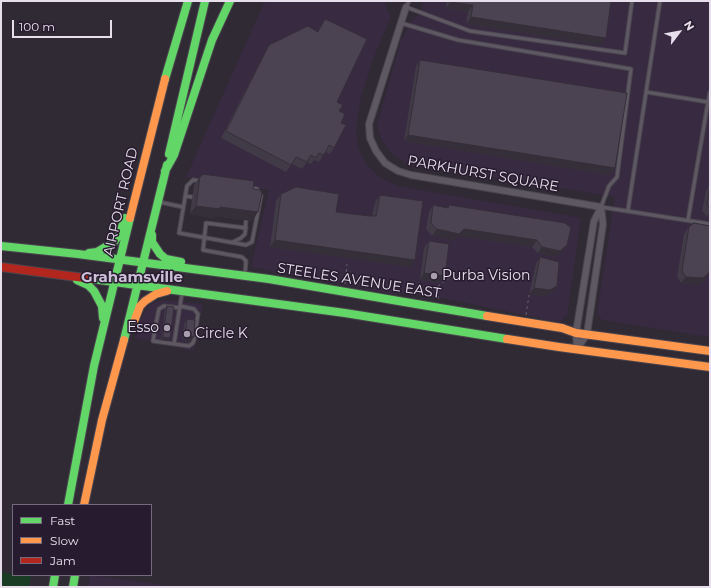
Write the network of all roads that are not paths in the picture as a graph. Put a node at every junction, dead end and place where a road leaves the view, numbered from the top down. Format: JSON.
{"nodes":[{"id":1,"x":188,"y":1,"type":"edge"},
{"id":2,"x":205,"y":1,"type":"edge"},
{"id":3,"x":230,"y":1,"type":"edge"},
{"id":4,"x":409,"y":1,"type":"edge"},
{"id":5,"x":632,"y":1,"type":"edge"},
{"id":6,"x":660,"y":1,"type":"edge"},
{"id":7,"x":406,"y":7,"type":"junction"},
{"id":8,"x":401,"y":23,"type":"junction"},
{"id":9,"x":646,"y":92,"type":"junction"},
{"id":10,"x":710,"y":92,"type":"edge"},
{"id":11,"x":708,"y":102,"type":"junction"},
{"id":12,"x":166,"y":171,"type":"junction"},
{"id":13,"x":138,"y":187,"type":"junction"},
{"id":14,"x":251,"y":188,"type":"junction"},
{"id":15,"x":250,"y":194,"type":"edge"},
{"id":16,"x":185,"y":196,"type":"junction"},
{"id":17,"x":192,"y":197,"type":"dead end"},
{"id":18,"x":158,"y":202,"type":"junction"},
{"id":19,"x":183,"y":207,"type":"junction"},
{"id":20,"x":601,"y":207,"type":"junction"},
{"id":21,"x":628,"y":210,"type":"junction"},
{"id":22,"x":154,"y":220,"type":"junction"},
{"id":23,"x":246,"y":220,"type":"dead end"},
{"id":24,"x":688,"y":220,"type":"junction"},
{"id":25,"x":710,"y":224,"type":"edge"},
{"id":26,"x":246,"y":228,"type":"junction"},
{"id":27,"x":205,"y":238,"type":"junction"},
{"id":28,"x":233,"y":242,"type":"junction"},
{"id":29,"x":1,"y":246,"type":"edge"},
{"id":30,"x":78,"y":254,"type":"junction"},
{"id":31,"x":120,"y":260,"type":"junction"},
{"id":32,"x":143,"y":263,"type":"junction"},
{"id":33,"x":1,"y":268,"type":"edge"},
{"id":34,"x":196,"y":270,"type":"junction"},
{"id":35,"x":69,"y":276,"type":"junction"},
{"id":36,"x":245,"y":276,"type":"junction"},
{"id":37,"x":115,"y":282,"type":"junction"},
{"id":38,"x":138,"y":286,"type":"junction"},
{"id":39,"x":179,"y":291,"type":"junction"},
{"id":40,"x":180,"y":307,"type":"junction"},
{"id":41,"x":158,"y":315,"type":"junction"},
{"id":42,"x":164,"y":316,"type":"edge"},
{"id":43,"x":172,"y":317,"type":"edge"},
{"id":44,"x":178,"y":317,"type":"junction"},
{"id":45,"x":156,"y":323,"type":"junction"},
{"id":46,"x":163,"y":324,"type":"edge"},
{"id":47,"x":171,"y":324,"type":"edge"},
{"id":48,"x":177,"y":325,"type":"junction"},
{"id":49,"x":133,"y":326,"type":"junction"},
{"id":50,"x":155,"y":330,"type":"junction"},
{"id":51,"x":102,"y":332,"type":"junction"},
{"id":52,"x":162,"y":333,"type":"edge"},
{"id":53,"x":169,"y":333,"type":"edge"},
{"id":54,"x":176,"y":333,"type":"junction"},
{"id":55,"x":576,"y":333,"type":"junction"},
{"id":56,"x":587,"y":334,"type":"junction"},
{"id":57,"x":124,"y":341,"type":"junction"},
{"id":58,"x":174,"y":344,"type":"junction"},
{"id":59,"x":577,"y":348,"type":"junction"},
{"id":60,"x":710,"y":351,"type":"edge"},
{"id":61,"x":710,"y":367,"type":"edge"},
{"id":62,"x":68,"y":504,"type":"edge"},
{"id":63,"x":84,"y":504,"type":"edge"},
{"id":64,"x":54,"y":576,"type":"edge"},
{"id":65,"x":75,"y":576,"type":"edge"},
{"id":66,"x":52,"y":587,"type":"edge"},
{"id":67,"x":73,"y":587,"type":"edge"}],
"edges":[{"from":1,"to":13,"type":"main road","name":"AIRPORT ROAD"},
{"from":2,"to":12,"type":"main road"},
{"from":3,"to":12,"type":"main road"},
{"from":4,"to":7,"type":"lane"},
{"from":5,"to":7,"type":"lane"},
{"from":6,"to":9,"type":"lane"},
{"from":7,"to":8,"type":"street","name":"PARKHURST SQUARE"},
{"from":8,"to":20,"type":"street","name":"PARKHURST SQUARE"},
{"from":8,"to":20,"type":"lane"},
{"from":9,"to":11,"type":"lane"},
{"from":9,"to":21,"type":"lane"},
{"from":10,"to":11,"type":"lane"},
{"from":11,"to":24,"type":"lane"},
{"from":12,"to":18,"type":"main road"},
{"from":13,"to":30,"type":"main road"},
{"from":13,"to":31,"type":"main road","name":"AIRPORT ROAD"},
{"from":14,"to":15,"type":"lane"},
{"from":14,"to":16,"type":"lane"},
{"from":14,"to":28,"type":"lane"},
{"from":16,"to":17,"type":"lane"},
{"from":16,"to":19,"type":"lane"},
{"from":18,"to":19,"type":"lane"},
{"from":18,"to":22,"type":"main road"},
{"from":19,"to":27,"type":"lane"},
{"from":20,"to":21,"type":"lane"},
{"from":20,"to":55,"type":"street"},
{"from":20,"to":56,"type":"street"},
{"from":21,"to":24,"type":"lane"},
{"from":22,"to":32,"type":"main road"},
{"from":22,"to":34,"type":"main road"},
{"from":23,"to":26,"type":"lane"},
{"from":24,"to":25,"type":"lane"},
{"from":26,"to":27,"type":"lane"},
{"from":26,"to":28,"type":"lane"},
{"from":27,"to":28,"type":"lane"},
{"from":27,"to":36,"type":"lane"},
{"from":29,"to":30,"type":"main road","name":"STEELES AVENUE EAST"},
{"from":30,"to":31,"type":"main road","name":"STEELES AVENUE EAST"},
{"from":31,"to":32,"type":"main road","name":"STEELES AVENUE EAST"},
{"from":31,"to":37,"type":"main road","name":"AIRPORT ROAD"},
{"from":32,"to":34,"type":"main road","name":"STEELES AVENUE EAST"},
{"from":32,"to":38,"type":"main road"},
{"from":33,"to":35,"type":"main road"},
{"from":34,"to":36,"type":"main road","name":"STEELES AVENUE EAST"},
{"from":35,"to":37,"type":"main road"},
{"from":35,"to":51,"type":"main road"},
{"from":36,"to":55,"type":"main road","name":"STEELES AVENUE EAST"},
{"from":37,"to":38,"type":"main road"},
{"from":37,"to":51,"type":"main road","name":"AIRPORT ROAD"},
{"from":38,"to":39,"type":"main road"},
{"from":38,"to":57,"type":"main road"},
{"from":39,"to":40,"type":"lane"},
{"from":39,"to":49,"type":"main road"},
{"from":39,"to":59,"type":"main road"},
{"from":40,"to":41,"type":"lane"},
{"from":40,"to":44,"type":"lane"},
{"from":40,"to":58,"type":"lane"},
{"from":41,"to":42,"type":"lane"},
{"from":41,"to":45,"type":"lane"},
{"from":43,"to":44,"type":"lane"},
{"from":44,"to":48,"type":"lane"},
{"from":45,"to":46,"type":"lane"},
{"from":45,"to":50,"type":"lane"},
{"from":47,"to":48,"type":"lane"},
{"from":48,"to":54,"type":"lane"},
{"from":49,"to":50,"type":"lane"},
{"from":49,"to":57,"type":"main road"},
{"from":50,"to":52,"type":"lane"},
{"from":50,"to":58,"type":"lane"},
{"from":51,"to":62,"type":"main road","name":"AIRPORT ROAD"},
{"from":53,"to":54,"type":"lane"},
{"from":54,"to":58,"type":"lane"},
{"from":55,"to":56,"type":"main road","name":"STEELES AVENUE EAST"},
{"from":55,"to":59,"type":"street"},
{"from":56,"to":59,"type":"street"},
{"from":56,"to":60,"type":"main road","name":"STEELES AVENUE EAST"},
{"from":57,"to":63,"type":"main road"},
{"from":59,"to":61,"type":"main road"},
{"from":64,"to":66,"type":"main road"},
{"from":65,"to":67,"type":"main road"}]}
